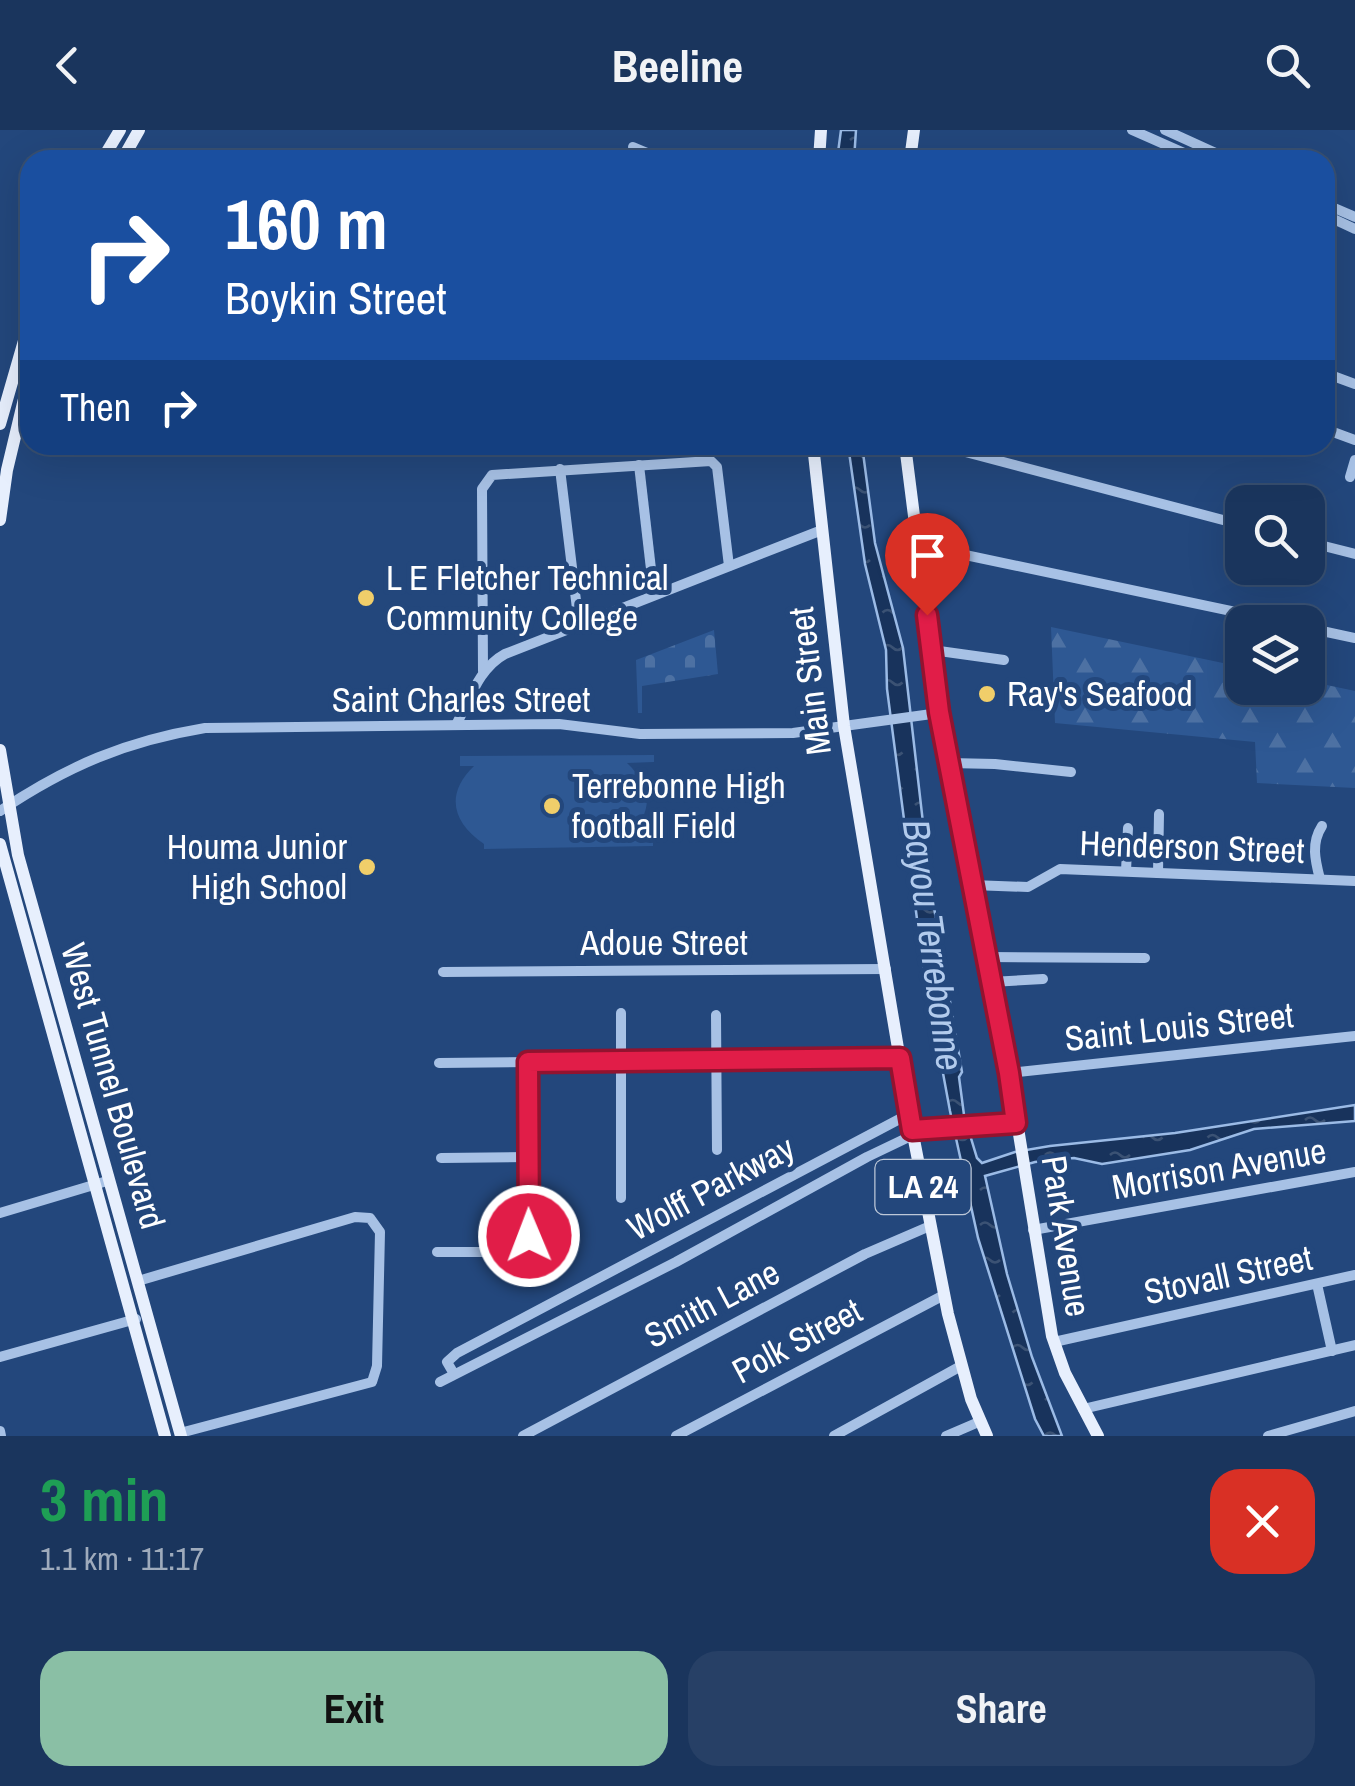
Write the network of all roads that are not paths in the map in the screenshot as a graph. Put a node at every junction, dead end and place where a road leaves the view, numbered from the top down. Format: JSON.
{"nodes":[{"id":1,"x":1132,"y":130,"type":"edge"},
{"id":2,"x":1165,"y":130,"type":"edge"},
{"id":3,"x":1180,"y":133,"type":"edge"},
{"id":4,"x":633,"y":147,"type":"dead end"},
{"id":5,"x":640,"y":150,"type":"edge"},
{"id":6,"x":1165,"y":150,"type":"edge"},
{"id":7,"x":1212,"y":150,"type":"edge"},
{"id":8,"x":20,"y":355,"type":"edge"},
{"id":9,"x":20,"y":416,"type":"edge"},
{"id":10,"x":0,"y":424,"type":"edge"},
{"id":11,"x":815,"y":455,"type":"edge"},
{"id":12,"x":905,"y":455,"type":"edge"},
{"id":13,"x":976,"y":455,"type":"edge"},
{"id":14,"x":1355,"y":460,"type":"edge"},
{"id":15,"x":638,"y":465,"type":"junction"},
{"id":16,"x":560,"y":470,"type":"junction"},
{"id":17,"x":1350,"y":477,"type":"dead end"},
{"id":18,"x":0,"y":520,"type":"edge"},
{"id":19,"x":1225,"y":521,"type":"edge"},
{"id":20,"x":822,"y":530,"type":"junction"},
{"id":21,"x":918,"y":545,"type":"junction"},
{"id":22,"x":1325,"y":546,"type":"edge"},
{"id":23,"x":1355,"y":554,"type":"edge"},
{"id":24,"x":729,"y":566,"type":"junction"},
{"id":25,"x":654,"y":595,"type":"junction"},
{"id":26,"x":1225,"y":610,"type":"edge"},
{"id":27,"x":579,"y":625,"type":"junction"},
{"id":28,"x":1325,"y":632,"type":"edge"},
{"id":29,"x":1355,"y":638,"type":"edge"},
{"id":30,"x":932,"y":650,"type":"junction"},
{"id":31,"x":1004,"y":660,"type":"dead end"},
{"id":32,"x":484,"y":671,"type":"junction"},
{"id":33,"x":939,"y":712,"type":"junction"},
{"id":34,"x":456,"y":725,"type":"junction"},
{"id":35,"x":844,"y":726,"type":"junction"},
{"id":36,"x":0,"y":750,"type":"edge"},
{"id":37,"x":949,"y":764,"type":"junction"},
{"id":38,"x":1071,"y":772,"type":"dead end"},
{"id":39,"x":4,"y":808,"type":"edge"},
{"id":40,"x":1158,"y":814,"type":"dead end"},
{"id":41,"x":1322,"y":826,"type":"dead end"},
{"id":42,"x":1128,"y":828,"type":"dead end"},
{"id":43,"x":0,"y":844,"type":"edge"},
{"id":44,"x":1126,"y":871,"type":"junction"},
{"id":45,"x":1158,"y":872,"type":"junction"},
{"id":46,"x":1320,"y":879,"type":"junction"},
{"id":47,"x":1355,"y":881,"type":"edge"},
{"id":48,"x":972,"y":884,"type":"junction"},
{"id":49,"x":986,"y":956,"type":"junction"},
{"id":50,"x":1145,"y":958,"type":"dead end"},
{"id":51,"x":886,"y":970,"type":"junction"},
{"id":52,"x":443,"y":972,"type":"dead end"},
{"id":53,"x":1043,"y":978,"type":"dead end"},
{"id":54,"x":991,"y":982,"type":"junction"},
{"id":55,"x":622,"y":1013,"type":"dead end"},
{"id":56,"x":716,"y":1015,"type":"dead end"},
{"id":57,"x":1355,"y":1036,"type":"edge"},
{"id":58,"x":900,"y":1058,"type":"junction"},
{"id":59,"x":716,"y":1060,"type":"junction"},
{"id":60,"x":622,"y":1061,"type":"junction"},
{"id":61,"x":528,"y":1062,"type":"junction"},
{"id":62,"x":440,"y":1063,"type":"dead end"},
{"id":63,"x":1009,"y":1073,"type":"junction"},
{"id":64,"x":909,"y":1114,"type":"junction"},
{"id":65,"x":1016,"y":1123,"type":"junction"},
{"id":66,"x":912,"y":1132,"type":"junction"},
{"id":67,"x":859,"y":1141,"type":"junction"},
{"id":68,"x":717,"y":1150,"type":"dead end"},
{"id":69,"x":867,"y":1156,"type":"junction"},
{"id":70,"x":528,"y":1157,"type":"junction"},
{"id":71,"x":441,"y":1158,"type":"dead end"},
{"id":72,"x":1355,"y":1172,"type":"edge"},
{"id":73,"x":100,"y":1184,"type":"junction"},
{"id":74,"x":621,"y":1198,"type":"dead end"},
{"id":75,"x":0,"y":1213,"type":"edge"},
{"id":76,"x":930,"y":1226,"type":"junction"},
{"id":77,"x":1032,"y":1230,"type":"junction"},
{"id":78,"x":437,"y":1252,"type":"dead end"},
{"id":79,"x":1355,"y":1275,"type":"edge"},
{"id":80,"x":138,"y":1280,"type":"junction"},
{"id":81,"x":1318,"y":1284,"type":"junction"},
{"id":82,"x":944,"y":1295,"type":"junction"},
{"id":83,"x":139,"y":1317,"type":"junction"},
{"id":84,"x":1054,"y":1342,"type":"junction"},
{"id":85,"x":1355,"y":1345,"type":"edge"},
{"id":86,"x":1332,"y":1351,"type":"junction"},
{"id":87,"x":0,"y":1358,"type":"edge"},
{"id":88,"x":962,"y":1366,"type":"junction"},
{"id":89,"x":454,"y":1374,"type":"junction"},
{"id":90,"x":440,"y":1382,"type":"dead end"},
{"id":91,"x":1083,"y":1409,"type":"junction"},
{"id":92,"x":1355,"y":1411,"type":"edge"},
{"id":93,"x":980,"y":1421,"type":"junction"},
{"id":94,"x":181,"y":1435,"type":"edge"},
{"id":95,"x":837,"y":1435,"type":"edge"},
{"id":96,"x":165,"y":1436,"type":"edge"},
{"id":97,"x":523,"y":1436,"type":"edge"},
{"id":98,"x":676,"y":1436,"type":"edge"},
{"id":99,"x":946,"y":1436,"type":"edge"},
{"id":100,"x":987,"y":1436,"type":"edge"},
{"id":101,"x":1098,"y":1436,"type":"edge"},
{"id":102,"x":1268,"y":1436,"type":"edge"}],
"edges":[{"from":1,"to":6,"type":"street"},
{"from":2,"to":3,"type":"street"},
{"from":3,"to":7,"type":"street"},
{"from":4,"to":5,"type":"street"},
{"from":8,"to":10,"type":"main road"},
{"from":9,"to":18,"type":"main road"},
{"from":11,"to":20,"type":"main road","name":"Main Street","number":"LA 24"},
{"from":12,"to":21,"type":"main road","name":"Park Avenue","number":"LA 24"},
{"from":13,"to":19,"type":"street"},
{"from":14,"to":17,"type":"street"},
{"from":15,"to":16,"type":"street"},
{"from":15,"to":24,"type":"street"},
{"from":15,"to":25,"type":"street"},
{"from":16,"to":27,"type":"street"},
{"from":16,"to":32,"type":"street"},
{"from":20,"to":24,"type":"street"},
{"from":20,"to":35,"type":"main road","name":"Main Street","number":"LA 24"},
{"from":21,"to":26,"type":"street"},
{"from":21,"to":30,"type":"main road","name":"Park Avenue","number":"LA 24"},
{"from":22,"to":23,"type":"street"},
{"from":24,"to":25,"type":"street"},
{"from":25,"to":27,"type":"street"},
{"from":27,"to":32,"type":"street"},
{"from":28,"to":29,"type":"street"},
{"from":30,"to":31,"type":"street"},
{"from":30,"to":33,"type":"main road","name":"Park Avenue","number":"LA 24"},
{"from":32,"to":34,"type":"street"},
{"from":33,"to":35,"type":"street","name":"Saint Charles Street"},
{"from":33,"to":37,"type":"main road","name":"Park Avenue","number":"LA 24"},
{"from":34,"to":35,"type":"street","name":"Saint Charles Street"},
{"from":34,"to":39,"type":"street","name":"Saint Charles Street"},
{"from":35,"to":51,"type":"main road","name":"Main Street","number":"LA 24"},
{"from":36,"to":39,"type":"main road","name":"West Tunnel Boulevard"},
{"from":37,"to":38,"type":"street"},
{"from":37,"to":48,"type":"main road","name":"Park Avenue","number":"LA 24"},
{"from":39,"to":73,"type":"main road","name":"West Tunnel Boulevard"},
{"from":40,"to":45,"type":"street"},
{"from":41,"to":46,"type":"street"},
{"from":42,"to":44,"type":"street"},
{"from":43,"to":73,"type":"main road","name":"West Tunnel Boulevard"},
{"from":44,"to":45,"type":"street","name":"Henderson Street"},
{"from":44,"to":48,"type":"street","name":"Henderson Street"},
{"from":45,"to":46,"type":"street","name":"Henderson Street"},
{"from":46,"to":47,"type":"street","name":"Henderson Street"},
{"from":48,"to":49,"type":"main road","name":"Park Avenue","number":"LA 24"},
{"from":49,"to":50,"type":"street"},
{"from":49,"to":54,"type":"main road","name":"Park Avenue","number":"LA 24"},
{"from":51,"to":52,"type":"street","name":"Adoue Street"},
{"from":51,"to":58,"type":"main road","name":"Main Street","number":"LA 24"},
{"from":53,"to":54,"type":"street"},
{"from":54,"to":63,"type":"main road","name":"Park Avenue","number":"LA 24"},
{"from":55,"to":60,"type":"street"},
{"from":56,"to":59,"type":"street"},
{"from":57,"to":63,"type":"street","name":"Saint Louis Street"},
{"from":58,"to":59,"type":"street"},
{"from":58,"to":64,"type":"main road","name":"Main Street","number":"LA 24"},
{"from":59,"to":60,"type":"street"},
{"from":59,"to":68,"type":"street"},
{"from":60,"to":61,"type":"street"},
{"from":60,"to":74,"type":"street"},
{"from":61,"to":62,"type":"street"},
{"from":61,"to":70,"type":"street"},
{"from":63,"to":65,"type":"main road","name":"Park Avenue","number":"LA 24"},
{"from":64,"to":66,"type":"main road","name":"Main Street","number":"LA 24"},
{"from":64,"to":67,"type":"street","name":"Wolff Parkway"},
{"from":65,"to":66,"type":"street"},
{"from":65,"to":77,"type":"main road","name":"Park Avenue","number":"LA 24"},
{"from":66,"to":69,"type":"street"},
{"from":66,"to":76,"type":"main road","name":"Main Street","number":"LA 24"},
{"from":67,"to":69,"type":"street"},
{"from":67,"to":89,"type":"street","name":"Wolff Parkway"},
{"from":69,"to":89,"type":"street"},
{"from":70,"to":71,"type":"street"},
{"from":70,"to":78,"type":"street"},
{"from":72,"to":77,"type":"street","name":"Morrison Avenue"},
{"from":73,"to":75,"type":"street"},
{"from":73,"to":80,"type":"main road","name":"West Tunnel Boulevard"},
{"from":73,"to":83,"type":"main road","name":"West Tunnel Boulevard"},
{"from":76,"to":82,"type":"main road","name":"Main Street","number":"LA 24"},
{"from":76,"to":97,"type":"street","name":"Smith Lane"},
{"from":77,"to":84,"type":"main road","name":"Park Avenue","number":"LA 24"},
{"from":79,"to":81,"type":"street","name":"Stovall Street"},
{"from":80,"to":83,"type":"main road","name":"West Tunnel Boulevard"},
{"from":80,"to":94,"type":"street"},
{"from":81,"to":84,"type":"street","name":"Stovall Street"},
{"from":81,"to":86,"type":"street"},
{"from":82,"to":88,"type":"main road","name":"Main Street","number":"LA 24"},
{"from":82,"to":98,"type":"street","name":"Polk Street"},
{"from":83,"to":87,"type":"street"},
{"from":83,"to":94,"type":"main road","name":"West Tunnel Boulevard"},
{"from":83,"to":96,"type":"main road","name":"West Tunnel Boulevard"},
{"from":84,"to":91,"type":"main road","name":"Park Avenue","number":"LA 24"},
{"from":85,"to":86,"type":"street"},
{"from":86,"to":91,"type":"street"},
{"from":88,"to":93,"type":"main road","name":"Main Street","number":"LA 24"},
{"from":88,"to":95,"type":"street"},
{"from":89,"to":90,"type":"street"},
{"from":91,"to":101,"type":"main road","name":"Park Avenue","number":"LA 24"},
{"from":92,"to":102,"type":"street"},
{"from":93,"to":99,"type":"street"},
{"from":93,"to":100,"type":"main road","name":"Main Street","number":"LA 24"}]}
